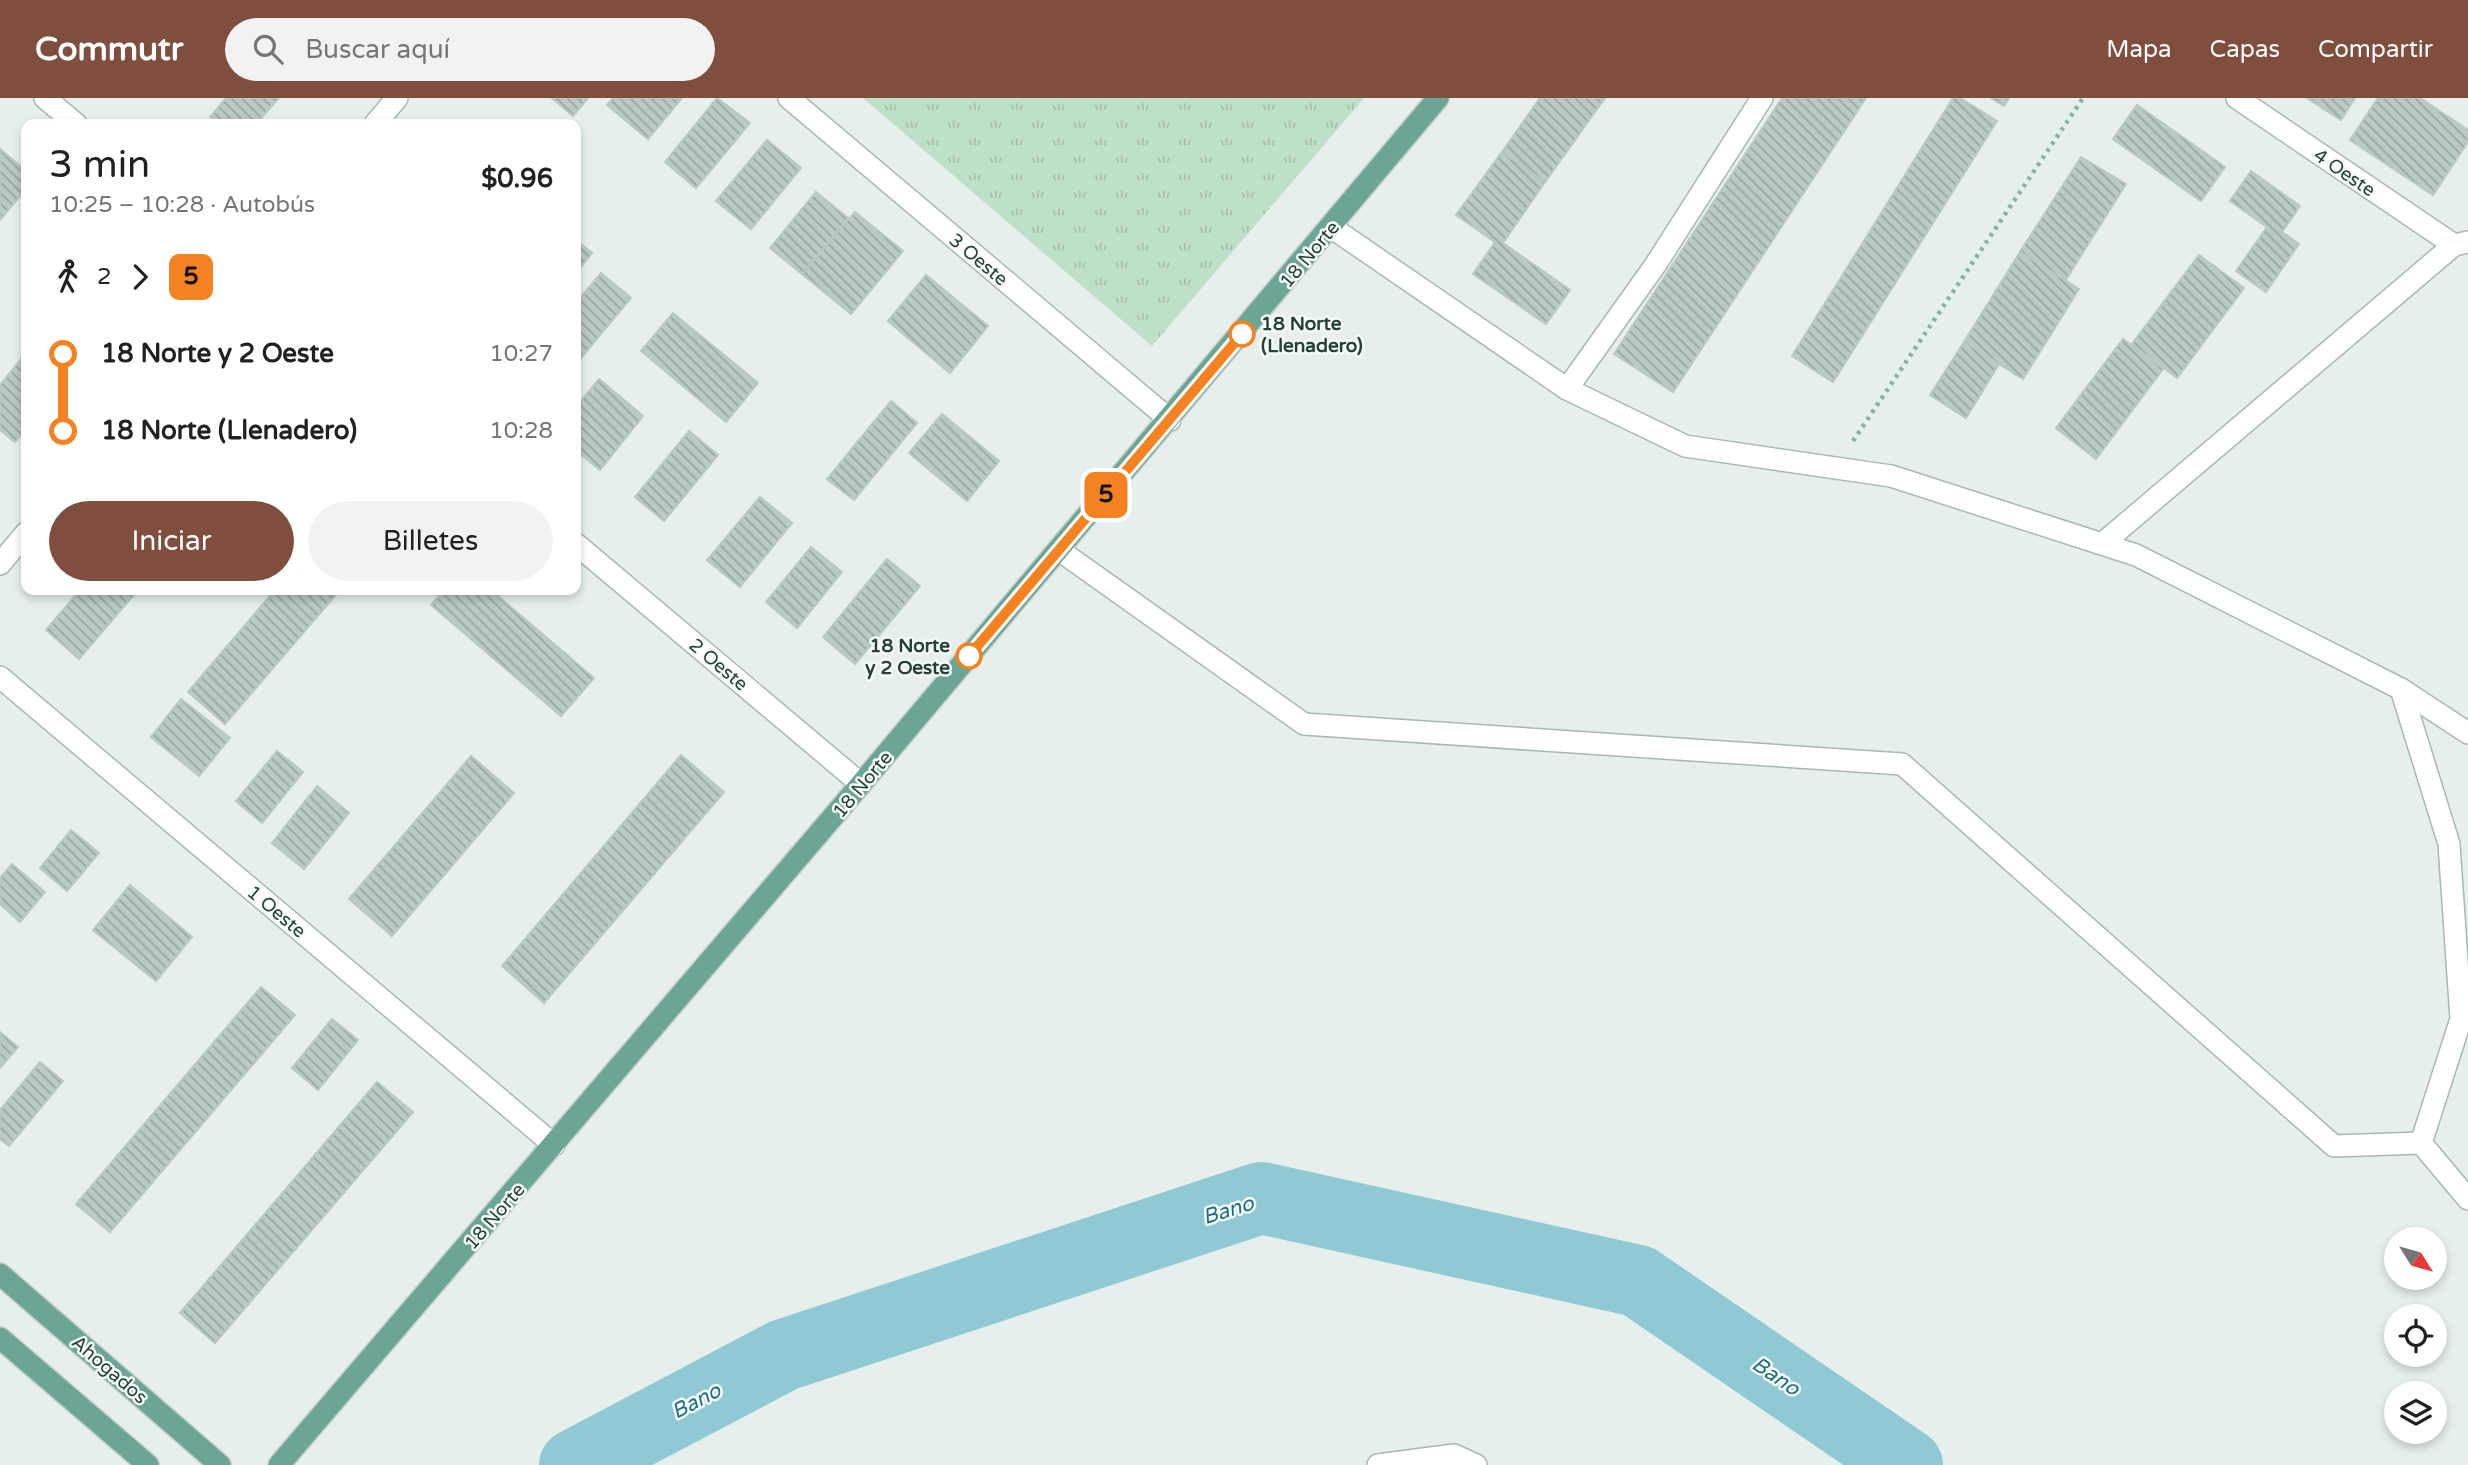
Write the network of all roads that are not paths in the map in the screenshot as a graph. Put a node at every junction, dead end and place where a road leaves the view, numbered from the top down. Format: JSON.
{"nodes":[{"id":1,"x":45,"y":98,"type":"edge"},
{"id":2,"x":397,"y":98,"type":"edge"},
{"id":3,"x":789,"y":98,"type":"edge"},
{"id":4,"x":1438,"y":98,"type":"edge"},
{"id":5,"x":1762,"y":98,"type":"edge"},
{"id":6,"x":2236,"y":98,"type":"edge"},
{"id":7,"x":70,"y":119,"type":"edge"},
{"id":8,"x":379,"y":119,"type":"edge"},
{"id":9,"x":2468,"y":226,"type":"edge"},
{"id":10,"x":1331,"y":227,"type":"junction"},
{"id":11,"x":2461,"y":244,"type":"edge"},
{"id":12,"x":1567,"y":389,"type":"junction"},
{"id":13,"x":1170,"y":419,"type":"junction"},
{"id":14,"x":21,"y":539,"type":"edge"},
{"id":15,"x":2102,"y":544,"type":"junction"},
{"id":16,"x":581,"y":548,"type":"edge"},
{"id":17,"x":1059,"y":550,"type":"junction"},
{"id":18,"x":0,"y":564,"type":"edge"},
{"id":19,"x":0,"y":677,"type":"edge"},
{"id":20,"x":2402,"y":689,"type":"junction"},
{"id":21,"x":2468,"y":733,"type":"edge"},
{"id":22,"x":861,"y":784,"type":"junction"},
{"id":23,"x":2421,"y":1143,"type":"junction"},
{"id":24,"x":554,"y":1145,"type":"junction"},
{"id":25,"x":2468,"y":1199,"type":"edge"},
{"id":26,"x":0,"y":1274,"type":"edge"},
{"id":27,"x":0,"y":1338,"type":"edge"},
{"id":28,"x":148,"y":1465,"type":"edge"},
{"id":29,"x":220,"y":1465,"type":"edge"},
{"id":30,"x":279,"y":1465,"type":"edge"},
{"id":31,"x":1378,"y":1465,"type":"edge"},
{"id":32,"x":1476,"y":1465,"type":"edge"}],
"edges":[{"from":1,"to":7,"type":"street"},
{"from":2,"to":8,"type":"street"},
{"from":3,"to":13,"type":"street","name":"3 Oeste"},
{"from":4,"to":10,"type":"main road","name":"18 Norte"},
{"from":5,"to":12,"type":"street"},
{"from":6,"to":11,"type":"street","name":"4 Oeste"},
{"from":9,"to":11,"type":"street"},
{"from":10,"to":12,"type":"street"},
{"from":10,"to":13,"type":"main road","name":"18 Norte"},
{"from":11,"to":15,"type":"street"},
{"from":12,"to":15,"type":"street"},
{"from":13,"to":17,"type":"main road","name":"18 Norte"},
{"from":14,"to":18,"type":"street"},
{"from":15,"to":20,"type":"street"},
{"from":16,"to":22,"type":"street","name":"2 Oeste"},
{"from":17,"to":22,"type":"main road","name":"18 Norte"},
{"from":17,"to":23,"type":"street"},
{"from":19,"to":24,"type":"street","name":"1 Oeste"},
{"from":20,"to":21,"type":"street"},
{"from":20,"to":23,"type":"street"},
{"from":22,"to":24,"type":"main road","name":"18 Norte"},
{"from":23,"to":25,"type":"street"},
{"from":24,"to":30,"type":"main road","name":"18 Norte"},
{"from":26,"to":29,"type":"main road","name":"Ahogados"},
{"from":27,"to":28,"type":"main road"},
{"from":31,"to":32,"type":"street"}]}
